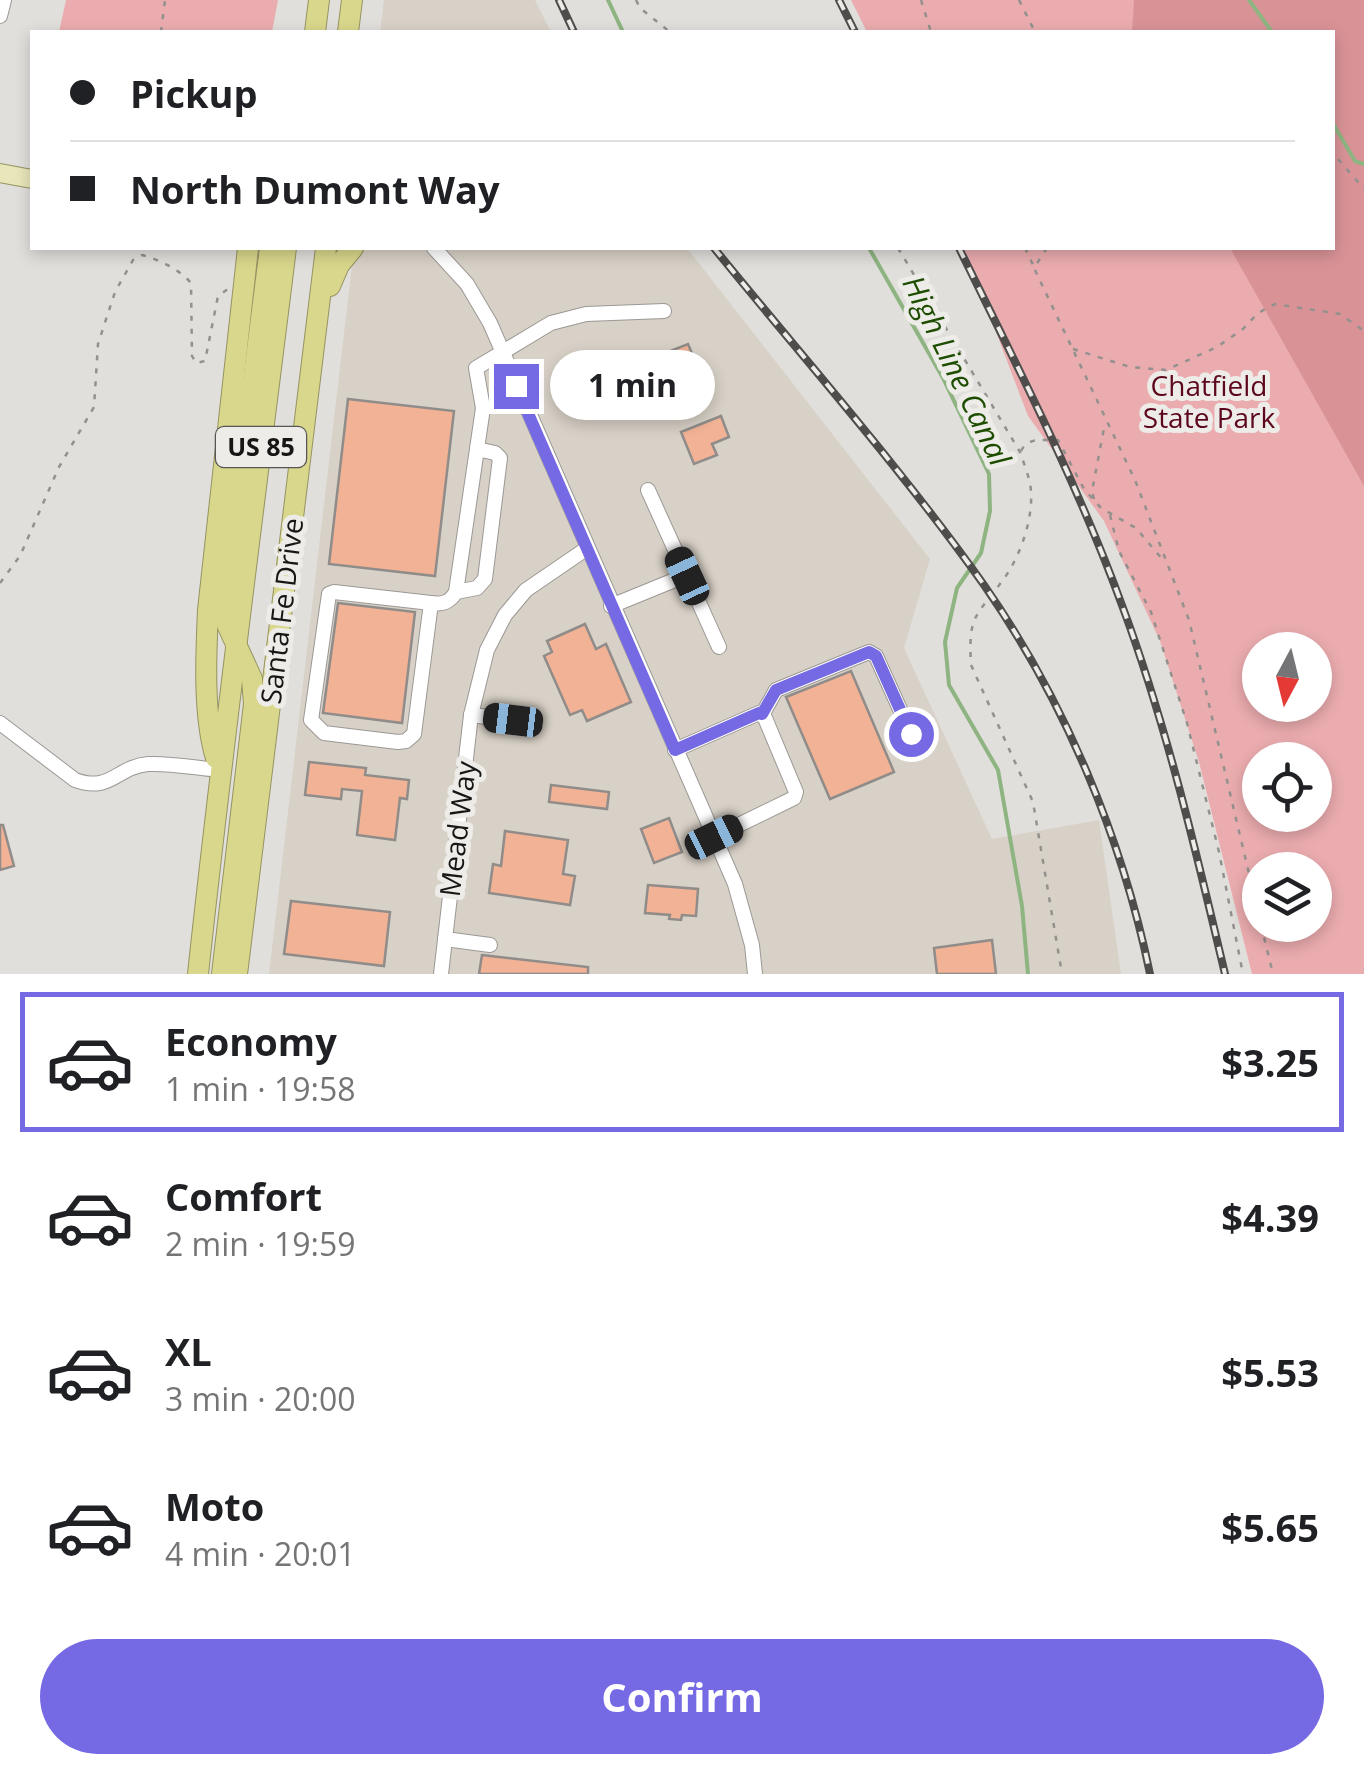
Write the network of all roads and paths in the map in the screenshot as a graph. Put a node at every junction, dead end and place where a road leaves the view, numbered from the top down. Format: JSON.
{"nodes":[{"id":1,"x":4,"y":0,"type":"edge"},
{"id":2,"x":165,"y":0,"type":"edge"},
{"id":3,"x":320,"y":0,"type":"edge"},
{"id":4,"x":352,"y":0,"type":"edge"},
{"id":5,"x":636,"y":0,"type":"edge"},
{"id":6,"x":920,"y":0,"type":"edge"},
{"id":7,"x":1019,"y":0,"type":"edge"},
{"id":8,"x":0,"y":16,"type":"edge"},
{"id":9,"x":161,"y":30,"type":"edge"},
{"id":10,"x":315,"y":30,"type":"edge"},
{"id":11,"x":348,"y":30,"type":"edge"},
{"id":12,"x":668,"y":30,"type":"edge"},
{"id":13,"x":930,"y":30,"type":"edge"},
{"id":14,"x":1035,"y":30,"type":"edge"},
{"id":15,"x":1338,"y":159,"type":"dead end"},
{"id":16,"x":0,"y":173,"type":"edge"},
{"id":17,"x":30,"y":178,"type":"edge"},
{"id":18,"x":1364,"y":189,"type":"edge"},
{"id":19,"x":248,"y":250,"type":"edge"},
{"id":20,"x":270,"y":250,"type":"edge"},
{"id":21,"x":286,"y":250,"type":"edge"},
{"id":22,"x":326,"y":250,"type":"edge"},
{"id":23,"x":351,"y":250,"type":"edge"},
{"id":24,"x":436,"y":250,"type":"edge"},
{"id":25,"x":899,"y":250,"type":"edge"},
{"id":26,"x":1026,"y":250,"type":"edge"},
{"id":27,"x":1046,"y":250,"type":"edge"},
{"id":28,"x":1034,"y":268,"type":"junction"},
{"id":29,"x":231,"y":289,"type":"dead end"},
{"id":30,"x":664,"y":312,"type":"dead end"},
{"id":31,"x":317,"y":321,"type":"junction"},
{"id":32,"x":1364,"y":331,"type":"edge"},
{"id":33,"x":1072,"y":348,"type":"junction"},
{"id":34,"x":502,"y":353,"type":"junction"},
{"id":35,"x":1105,"y":421,"type":"junction"},
{"id":36,"x":477,"y":449,"type":"junction"},
{"id":37,"x":1020,"y":452,"type":"junction"},
{"id":38,"x":648,"y":490,"type":"dead end"},
{"id":39,"x":1094,"y":500,"type":"junction"},
{"id":40,"x":1110,"y":515,"type":"junction"},
{"id":41,"x":586,"y":549,"type":"junction"},
{"id":42,"x":1165,"y":563,"type":"junction"},
{"id":43,"x":687,"y":576,"type":"junction"},
{"id":44,"x":0,"y":583,"type":"edge"},
{"id":45,"x":456,"y":592,"type":"junction"},
{"id":46,"x":431,"y":603,"type":"junction"},
{"id":47,"x":611,"y":606,"type":"junction"},
{"id":48,"x":238,"y":646,"type":"junction"},
{"id":49,"x":719,"y":647,"type":"dead end"},
{"id":50,"x":762,"y":714,"type":"junction"},
{"id":51,"x":471,"y":715,"type":"junction"},
{"id":52,"x":513,"y":720,"type":"dead end"},
{"id":53,"x":0,"y":723,"type":"edge"},
{"id":54,"x":911,"y":734,"type":"dead end"},
{"id":55,"x":675,"y":750,"type":"junction"},
{"id":56,"x":219,"y":770,"type":"junction"},
{"id":57,"x":714,"y":837,"type":"junction"},
{"id":58,"x":1244,"y":852,"type":"edge"},
{"id":59,"x":445,"y":939,"type":"junction"},
{"id":60,"x":1264,"y":942,"type":"edge"},
{"id":61,"x":490,"y":945,"type":"dead end"},
{"id":62,"x":198,"y":974,"type":"edge"},
{"id":63,"x":222,"y":974,"type":"edge"},
{"id":64,"x":236,"y":974,"type":"edge"},
{"id":65,"x":441,"y":974,"type":"edge"},
{"id":66,"x":756,"y":974,"type":"edge"},
{"id":67,"x":1062,"y":974,"type":"edge"},
{"id":68,"x":1243,"y":974,"type":"edge"},
{"id":69,"x":1272,"y":974,"type":"edge"}],
"edges":[{"from":1,"to":8,"type":"street"},
{"from":2,"to":9,"type":"path"},
{"from":3,"to":10,"type":"highway"},
{"from":4,"to":11,"type":"highway"},
{"from":5,"to":12,"type":"path"},
{"from":6,"to":13,"type":"path"},
{"from":7,"to":14,"type":"path"},
{"from":15,"to":18,"type":"path"},
{"from":16,"to":17,"type":"main road"},
{"from":19,"to":56,"type":"highway"},
{"from":20,"to":48,"type":"highway"},
{"from":21,"to":48,"type":"highway","name":"Santa Fe Drive","number":"US 85"},
{"from":22,"to":31,"type":"highway","name":"Santa Fe Drive","number":"US 85"},
{"from":23,"to":31,"type":"highway"},
{"from":24,"to":34,"type":"street"},
{"from":25,"to":37,"type":"path"},
{"from":26,"to":28,"type":"path"},
{"from":27,"to":28,"type":"path"},
{"from":28,"to":33,"type":"path"},
{"from":29,"to":44,"type":"path"},
{"from":30,"to":34,"type":"street"},
{"from":31,"to":64,"type":"highway","name":"Santa Fe Drive","number":"US 85"},
{"from":32,"to":33,"type":"path"},
{"from":33,"to":35,"type":"path"},
{"from":34,"to":36,"type":"street"},
{"from":34,"to":41,"type":"street"},
{"from":35,"to":39,"type":"path"},
{"from":35,"to":42,"type":"path"},
{"from":36,"to":45,"type":"street"},
{"from":36,"to":45,"type":"street"},
{"from":37,"to":39,"type":"path"},
{"from":37,"to":67,"type":"path"},
{"from":38,"to":43,"type":"street"},
{"from":39,"to":40,"type":"path"},
{"from":40,"to":42,"type":"path"},
{"from":40,"to":68,"type":"path"},
{"from":41,"to":47,"type":"street"},
{"from":41,"to":51,"type":"street","name":"Mead Way"},
{"from":42,"to":58,"type":"path"},
{"from":43,"to":47,"type":"street"},
{"from":43,"to":49,"type":"street"},
{"from":45,"to":46,"type":"street"},
{"from":46,"to":46,"type":"street"},
{"from":47,"to":55,"type":"street"},
{"from":48,"to":56,"type":"highway","name":"Santa Fe Drive","number":"US 85"},
{"from":48,"to":63,"type":"highway"},
{"from":50,"to":54,"type":"street"},
{"from":50,"to":55,"type":"street"},
{"from":50,"to":57,"type":"street"},
{"from":51,"to":52,"type":"street"},
{"from":51,"to":59,"type":"street","name":"Mead Way"},
{"from":53,"to":56,"type":"street"},
{"from":55,"to":57,"type":"street"},
{"from":56,"to":62,"type":"highway","name":"Santa Fe Drive","number":"US 85"},
{"from":57,"to":66,"type":"street"},
{"from":59,"to":61,"type":"street"},
{"from":59,"to":65,"type":"street","name":"Mead Way"},
{"from":60,"to":69,"type":"path"}]}
